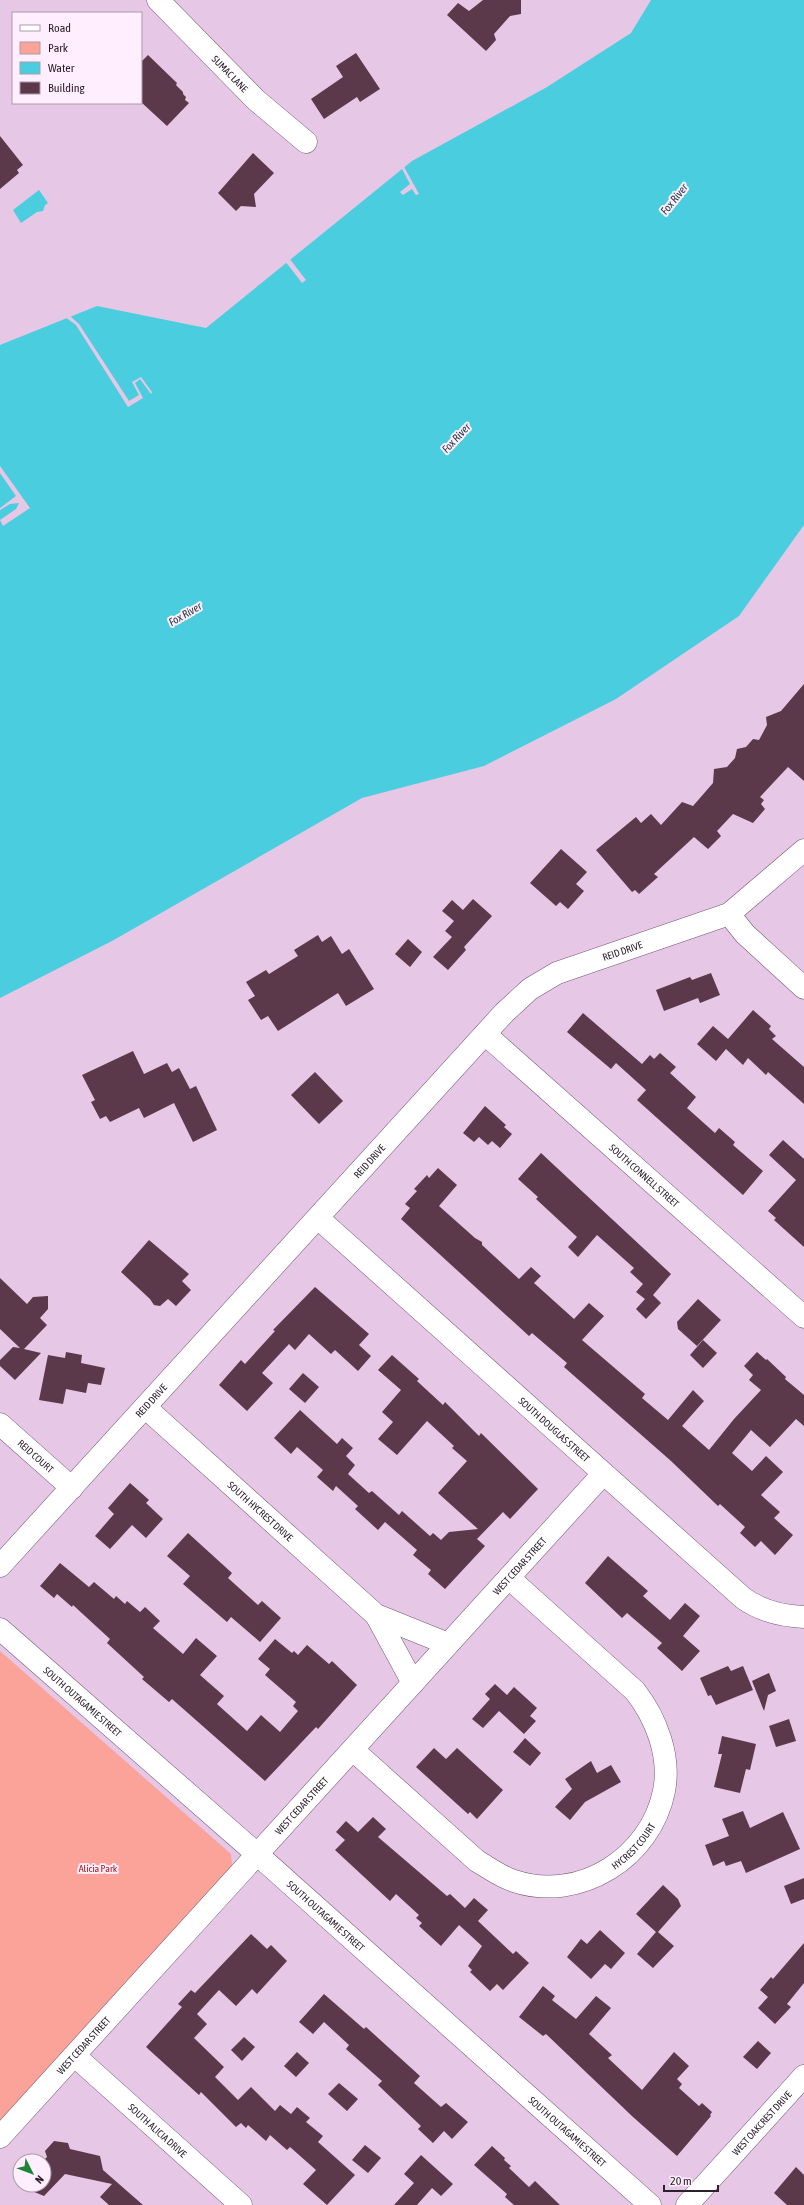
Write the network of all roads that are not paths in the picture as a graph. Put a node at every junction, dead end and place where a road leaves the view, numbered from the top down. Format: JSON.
{"nodes":[{"id":1,"x":158,"y":0,"type":"edge"},
{"id":2,"x":306,"y":142,"type":"dead end"},
{"id":3,"x":804,"y":850,"type":"edge"},
{"id":4,"x":729,"y":914,"type":"junction"},
{"id":5,"x":804,"y":988,"type":"edge"},
{"id":6,"x":485,"y":1034,"type":"junction"},
{"id":7,"x":318,"y":1218,"type":"junction"},
{"id":8,"x":804,"y":1317,"type":"edge"},
{"id":9,"x":146,"y":1408,"type":"junction"},
{"id":10,"x":0,"y":1424,"type":"edge"},
{"id":11,"x":603,"y":1474,"type":"junction"},
{"id":12,"x":72,"y":1488,"type":"junction"},
{"id":13,"x":0,"y":1566,"type":"edge"},
{"id":14,"x":509,"y":1578,"type":"junction"},
{"id":15,"x":376,"y":1615,"type":"junction"},
{"id":16,"x":804,"y":1617,"type":"edge"},
{"id":17,"x":0,"y":1629,"type":"edge"},
{"id":18,"x":448,"y":1644,"type":"junction"},
{"id":19,"x":413,"y":1683,"type":"junction"},
{"id":20,"x":353,"y":1750,"type":"junction"},
{"id":21,"x":258,"y":1855,"type":"junction"},
{"id":22,"x":74,"y":2056,"type":"junction"},
{"id":23,"x":804,"y":2076,"type":"edge"},
{"id":24,"x":0,"y":2137,"type":"edge"},
{"id":25,"x":241,"y":2205,"type":"edge"},
{"id":26,"x":650,"y":2205,"type":"edge"},
{"id":27,"x":687,"y":2205,"type":"edge"}],
"edges":[{"from":1,"to":2,"type":"street","name":"SUMAC LANE"},
{"from":3,"to":4,"type":"street","name":"REID DRIVE"},
{"from":4,"to":5,"type":"street"},
{"from":4,"to":6,"type":"street","name":"REID DRIVE"},
{"from":6,"to":7,"type":"street","name":"REID DRIVE"},
{"from":6,"to":8,"type":"street","name":"SOUTH CONNELL STREET"},
{"from":7,"to":9,"type":"street","name":"REID DRIVE"},
{"from":7,"to":11,"type":"street","name":"SOUTH DOUGLAS STREET"},
{"from":9,"to":12,"type":"street","name":"REID DRIVE"},
{"from":9,"to":15,"type":"street","name":"SOUTH HYCREST DRIVE"},
{"from":10,"to":12,"type":"street","name":"REID COURT"},
{"from":11,"to":14,"type":"street","name":"WEST CEDAR STREET"},
{"from":11,"to":16,"type":"street","name":"SOUTH DOUGLAS STREET"},
{"from":12,"to":13,"type":"street","name":"REID DRIVE"},
{"from":14,"to":18,"type":"street","name":"WEST CEDAR STREET"},
{"from":14,"to":20,"type":"street","name":"HYCREST COURT"},
{"from":15,"to":18,"type":"street","name":"SOUTH HYCREST DRIVE"},
{"from":15,"to":19,"type":"street","name":"SOUTH HYCREST DRIVE"},
{"from":17,"to":21,"type":"street","name":"SOUTH OUTAGAMIE STREET"},
{"from":18,"to":19,"type":"street","name":"WEST CEDAR STREET"},
{"from":19,"to":20,"type":"street","name":"WEST CEDAR STREET"},
{"from":20,"to":21,"type":"street","name":"WEST CEDAR STREET"},
{"from":21,"to":22,"type":"street","name":"WEST CEDAR STREET"},
{"from":21,"to":26,"type":"street","name":"SOUTH OUTAGAMIE STREET"},
{"from":22,"to":24,"type":"street","name":"WEST CEDAR STREET"},
{"from":22,"to":25,"type":"street","name":"SOUTH ALICIA DRIVE"},
{"from":23,"to":27,"type":"street","name":"WEST OAKCREST DRIVE"}]}
